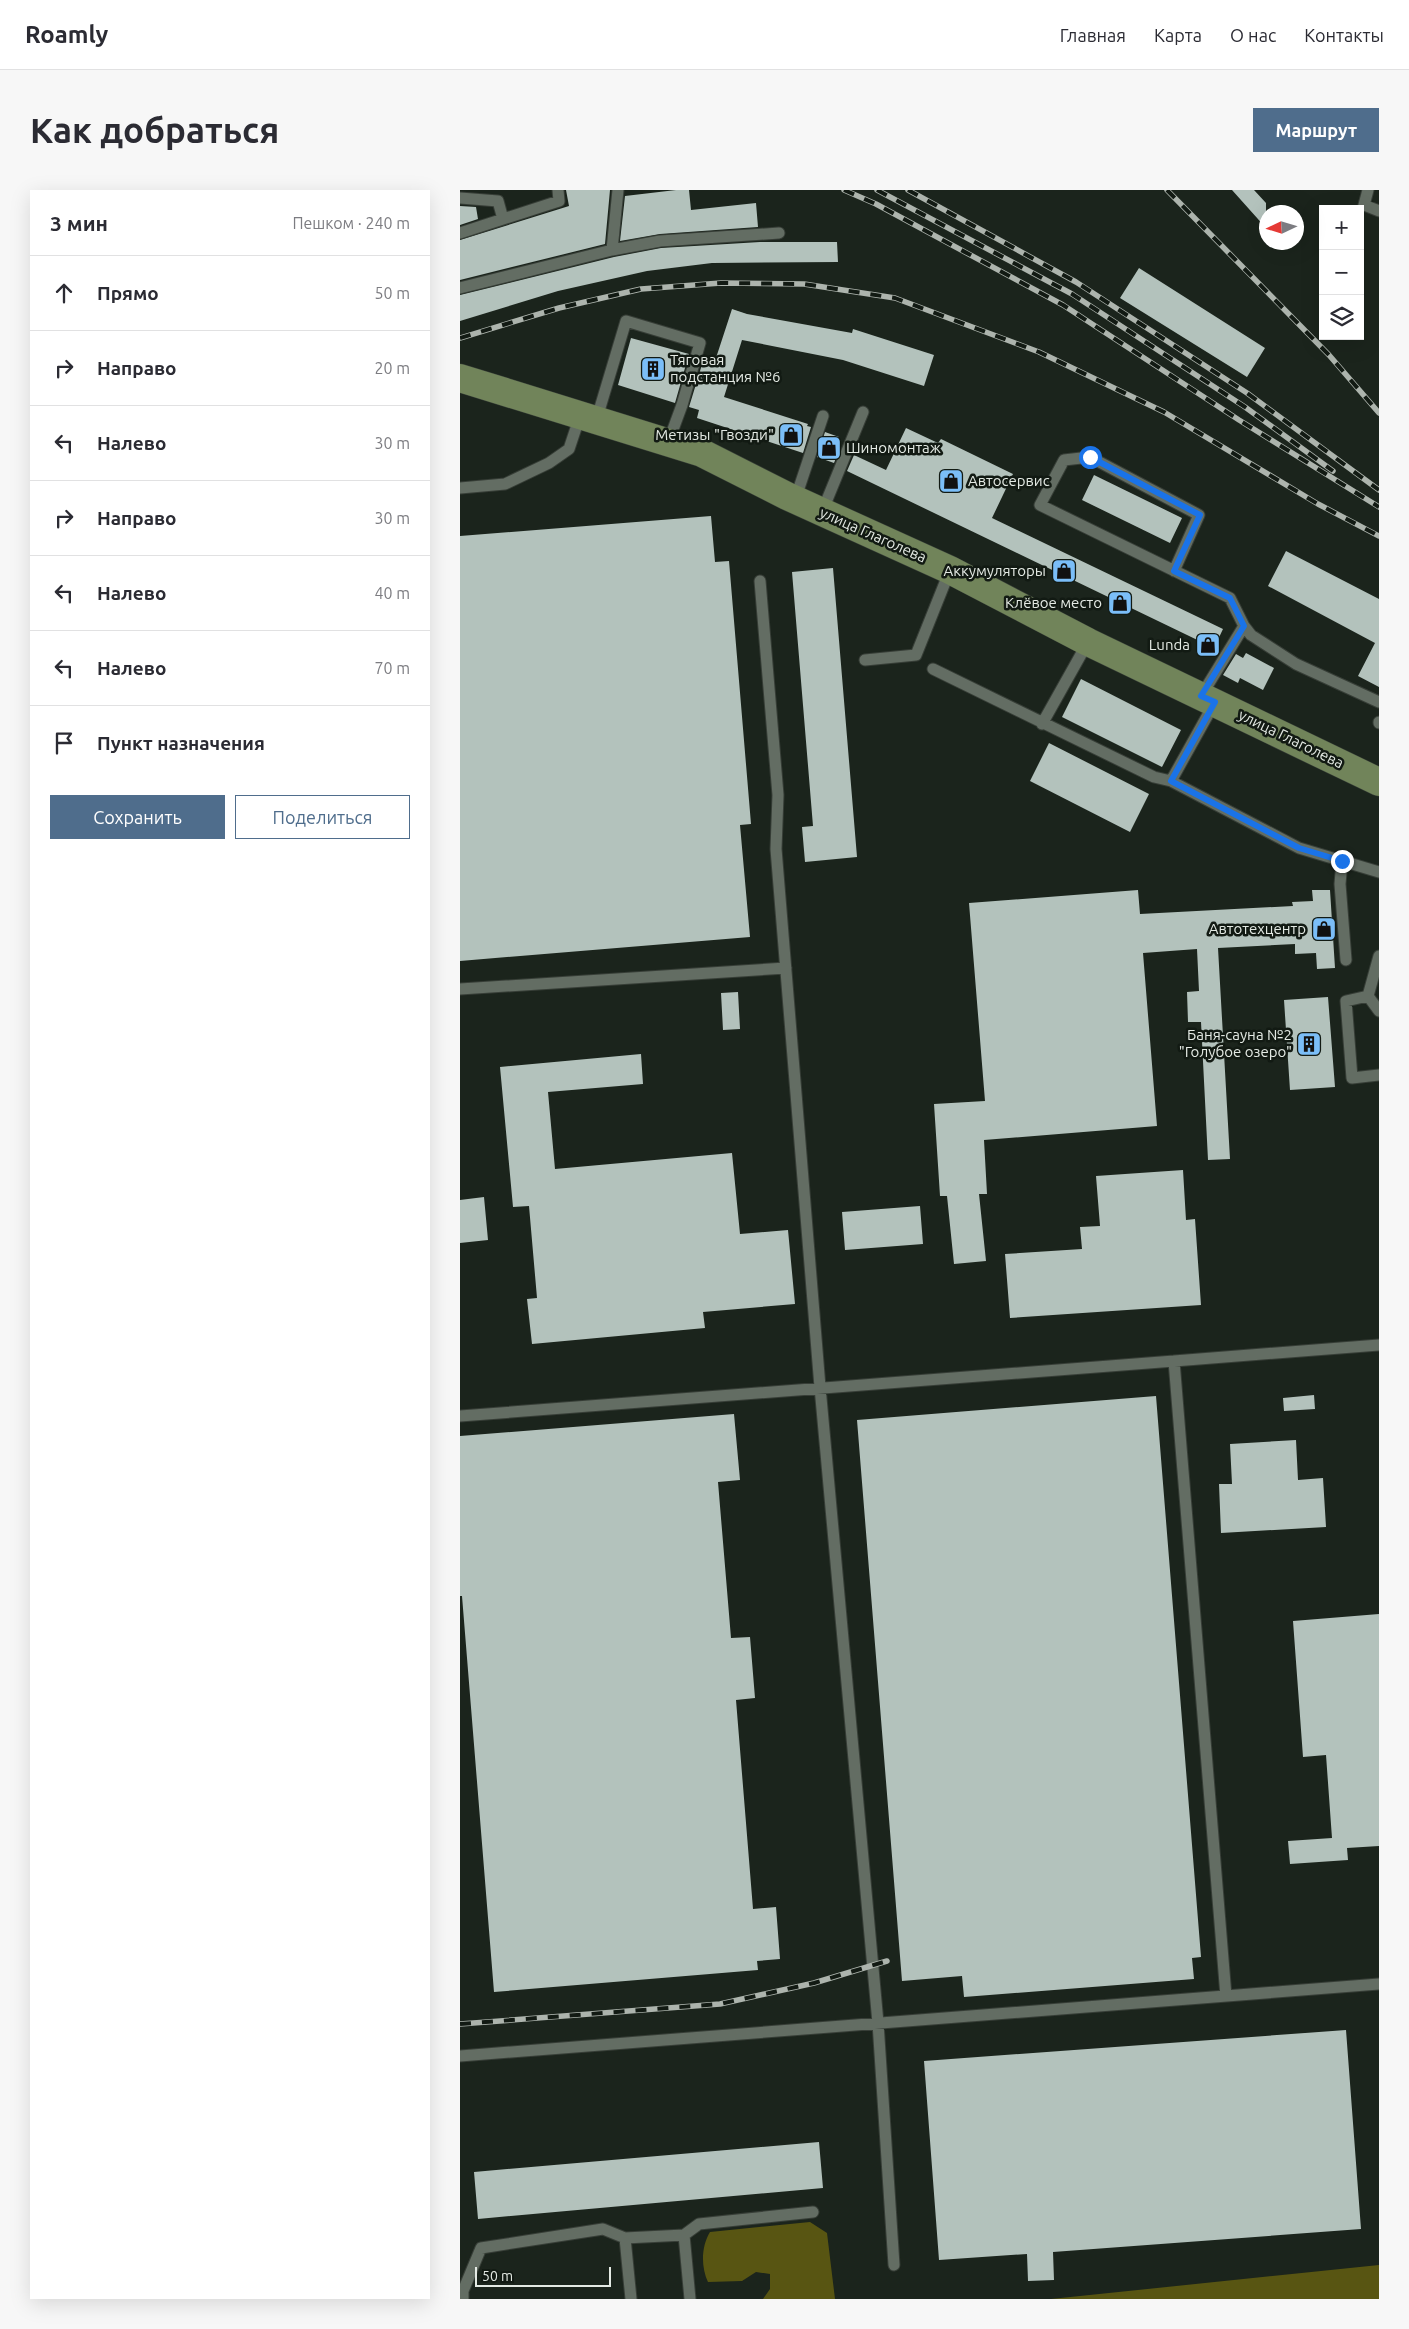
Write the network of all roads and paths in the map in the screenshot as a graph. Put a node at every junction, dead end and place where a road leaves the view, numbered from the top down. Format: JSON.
{"nodes":[{"id":1,"x":558,"y":190,"type":"edge"},
{"id":2,"x":618,"y":190,"type":"edge"},
{"id":3,"x":1368,"y":190,"type":"edge"},
{"id":4,"x":460,"y":198,"type":"edge"},
{"id":5,"x":1379,"y":211,"type":"edge"},
{"id":6,"x":503,"y":219,"type":"junction"},
{"id":7,"x":460,"y":233,"type":"edge"},
{"id":8,"x":779,"y":233,"type":"dead end"},
{"id":9,"x":612,"y":250,"type":"junction"},
{"id":10,"x":460,"y":288,"type":"edge"},
{"id":11,"x":460,"y":378,"type":"edge"},
{"id":12,"x":863,"y":412,"type":"dead end"},
{"id":13,"x":823,"y":416,"type":"dead end"},
{"id":14,"x":588,"y":419,"type":"junction"},
{"id":15,"x":668,"y":442,"type":"junction"},
{"id":16,"x":460,"y":488,"type":"edge"},
{"id":17,"x":796,"y":500,"type":"junction"},
{"id":18,"x":822,"y":512,"type":"junction"},
{"id":19,"x":950,"y":570,"type":"junction"},
{"id":20,"x":1174,"y":571,"type":"junction"},
{"id":21,"x":760,"y":581,"type":"dead end"},
{"id":22,"x":1244,"y":626,"type":"junction"},
{"id":23,"x":1088,"y":642,"type":"junction"},
{"id":24,"x":865,"y":660,"type":"dead end"},
{"id":25,"x":933,"y":669,"type":"dead end"},
{"id":26,"x":1208,"y":699,"type":"junction"},
{"id":27,"x":1379,"y":702,"type":"edge"},
{"id":28,"x":1042,"y":724,"type":"junction"},
{"id":29,"x":1171,"y":781,"type":"junction"},
{"id":30,"x":1379,"y":782,"type":"edge"},
{"id":31,"x":1342,"y":861,"type":"junction"},
{"id":32,"x":1379,"y":872,"type":"edge"},
{"id":33,"x":1379,"y":956,"type":"edge"},
{"id":34,"x":1346,"y":960,"type":"dead end"},
{"id":35,"x":786,"y":968,"type":"junction"},
{"id":36,"x":460,"y":989,"type":"edge"},
{"id":37,"x":1368,"y":996,"type":"junction"},
{"id":38,"x":1379,"y":1011,"type":"edge"},
{"id":39,"x":1379,"y":1075,"type":"edge"},
{"id":40,"x":1379,"y":1345,"type":"edge"},
{"id":41,"x":1174,"y":1361,"type":"junction"},
{"id":42,"x":820,"y":1387,"type":"junction"},
{"id":43,"x":460,"y":1416,"type":"edge"},
{"id":44,"x":1379,"y":1984,"type":"edge"},
{"id":45,"x":1226,"y":1996,"type":"junction"},
{"id":46,"x":878,"y":2023,"type":"junction"},
{"id":47,"x":460,"y":2056,"type":"edge"},
{"id":48,"x":812,"y":2212,"type":"dead end"},
{"id":49,"x":684,"y":2235,"type":"junction"},
{"id":50,"x":625,"y":2238,"type":"junction"},
{"id":51,"x":894,"y":2265,"type":"dead end"},
{"id":52,"x":463,"y":2299,"type":"edge"},
{"id":53,"x":631,"y":2299,"type":"edge"},
{"id":54,"x":690,"y":2299,"type":"edge"}],
"edges":[{"from":1,"to":6,"type":"lane"},
{"from":2,"to":9,"type":"lane"},
{"from":3,"to":5,"type":"lane"},
{"from":4,"to":6,"type":"lane"},
{"from":6,"to":7,"type":"lane"},
{"from":8,"to":9,"type":"lane"},
{"from":9,"to":10,"type":"lane"},
{"from":11,"to":14,"type":"main road","name":"улица Глаголева"},
{"from":12,"to":18,"type":"lane"},
{"from":13,"to":17,"type":"lane"},
{"from":14,"to":15,"type":"main road","name":"улица Глаголева"},
{"from":14,"to":15,"type":"lane"},
{"from":14,"to":16,"type":"lane"},
{"from":15,"to":17,"type":"main road","name":"улица Глаголева"},
{"from":17,"to":18,"type":"main road","name":"улица Глаголева"},
{"from":18,"to":19,"type":"main road","name":"улица Глаголева"},
{"from":19,"to":23,"type":"main road","name":"улица Глаголева"},
{"from":19,"to":24,"type":"lane"},
{"from":20,"to":20,"type":"lane"},
{"from":20,"to":22,"type":"lane"},
{"from":21,"to":35,"type":"lane"},
{"from":22,"to":26,"type":"lane"},
{"from":22,"to":27,"type":"lane"},
{"from":23,"to":26,"type":"main road","name":"улица Глаголева"},
{"from":23,"to":28,"type":"lane"},
{"from":25,"to":28,"type":"lane"},
{"from":26,"to":29,"type":"lane"},
{"from":26,"to":30,"type":"main road","name":"улица Глаголева"},
{"from":28,"to":29,"type":"lane"},
{"from":29,"to":31,"type":"lane"},
{"from":31,"to":32,"type":"lane"},
{"from":31,"to":34,"type":"lane"},
{"from":33,"to":37,"type":"lane"},
{"from":35,"to":36,"type":"lane"},
{"from":35,"to":42,"type":"lane"},
{"from":37,"to":38,"type":"lane"},
{"from":37,"to":39,"type":"lane"},
{"from":40,"to":41,"type":"lane"},
{"from":41,"to":42,"type":"lane"},
{"from":41,"to":45,"type":"lane"},
{"from":42,"to":43,"type":"lane"},
{"from":42,"to":46,"type":"lane"},
{"from":44,"to":45,"type":"lane"},
{"from":45,"to":46,"type":"lane"},
{"from":46,"to":47,"type":"lane"},
{"from":46,"to":51,"type":"lane"},
{"from":48,"to":49,"type":"lane"},
{"from":49,"to":50,"type":"lane"},
{"from":49,"to":54,"type":"lane"},
{"from":50,"to":52,"type":"lane"},
{"from":50,"to":53,"type":"lane"}]}
